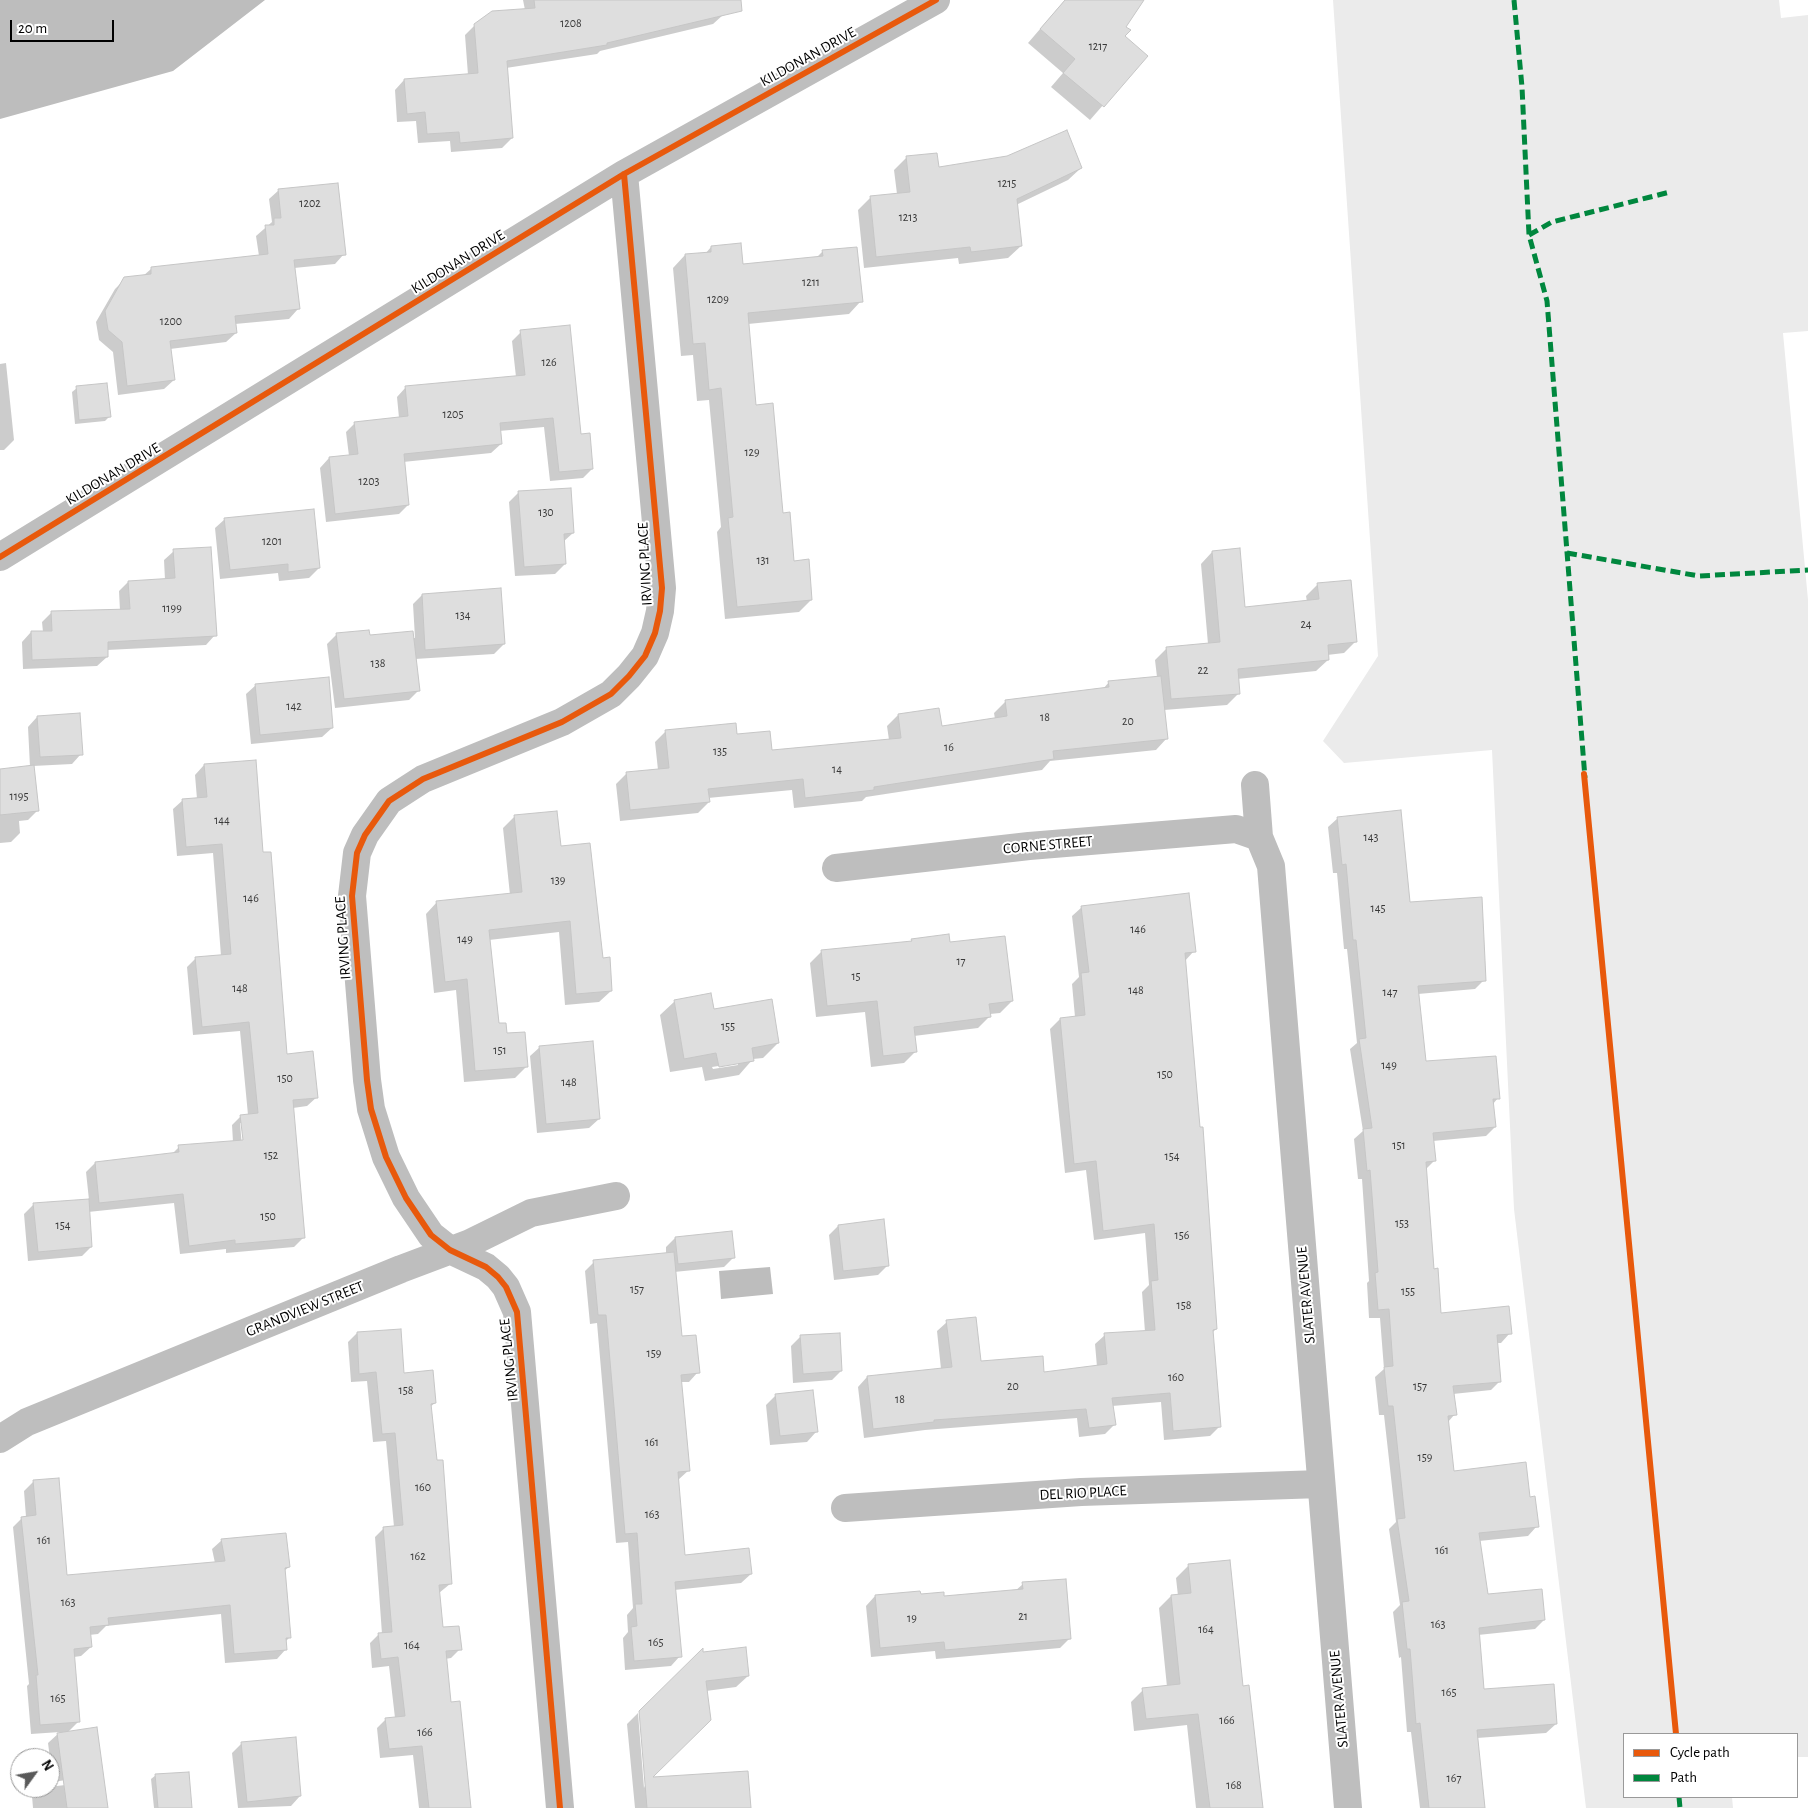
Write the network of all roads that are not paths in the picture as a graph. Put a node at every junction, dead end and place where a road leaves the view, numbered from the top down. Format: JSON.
{"nodes":[{"id":1,"x":936,"y":0,"type":"edge"},
{"id":2,"x":624,"y":174,"type":"junction"},
{"id":3,"x":0,"y":557,"type":"edge"},
{"id":4,"x":1255,"y":785,"type":"dead end"},
{"id":5,"x":1259,"y":837,"type":"junction"},
{"id":6,"x":836,"y":868,"type":"dead end"},
{"id":7,"x":616,"y":1196,"type":"dead end"},
{"id":8,"x":450,"y":1250,"type":"junction"},
{"id":9,"x":0,"y":1439,"type":"edge"},
{"id":10,"x":1321,"y":1484,"type":"junction"},
{"id":11,"x":845,"y":1508,"type":"dead end"},
{"id":12,"x":560,"y":1808,"type":"edge"},
{"id":13,"x":1348,"y":1808,"type":"edge"}],
"edges":[{"from":1,"to":2,"type":"street","name":"KILDONAN DRIVE"},
{"from":2,"to":3,"type":"street","name":"KILDONAN DRIVE"},
{"from":2,"to":8,"type":"street","name":"IRVING PLACE"},
{"from":4,"to":5,"type":"street","name":"SLATER AVENUE"},
{"from":5,"to":6,"type":"street","name":"CORNE STREET"},
{"from":5,"to":10,"type":"street","name":"SLATER AVENUE"},
{"from":7,"to":8,"type":"street","name":"GRANDVIEW STREET"},
{"from":8,"to":9,"type":"street","name":"GRANDVIEW STREET"},
{"from":8,"to":12,"type":"street","name":"IRVING PLACE"},
{"from":10,"to":11,"type":"street","name":"DEL RIO PLACE"},
{"from":10,"to":13,"type":"street","name":"SLATER AVENUE"}]}
